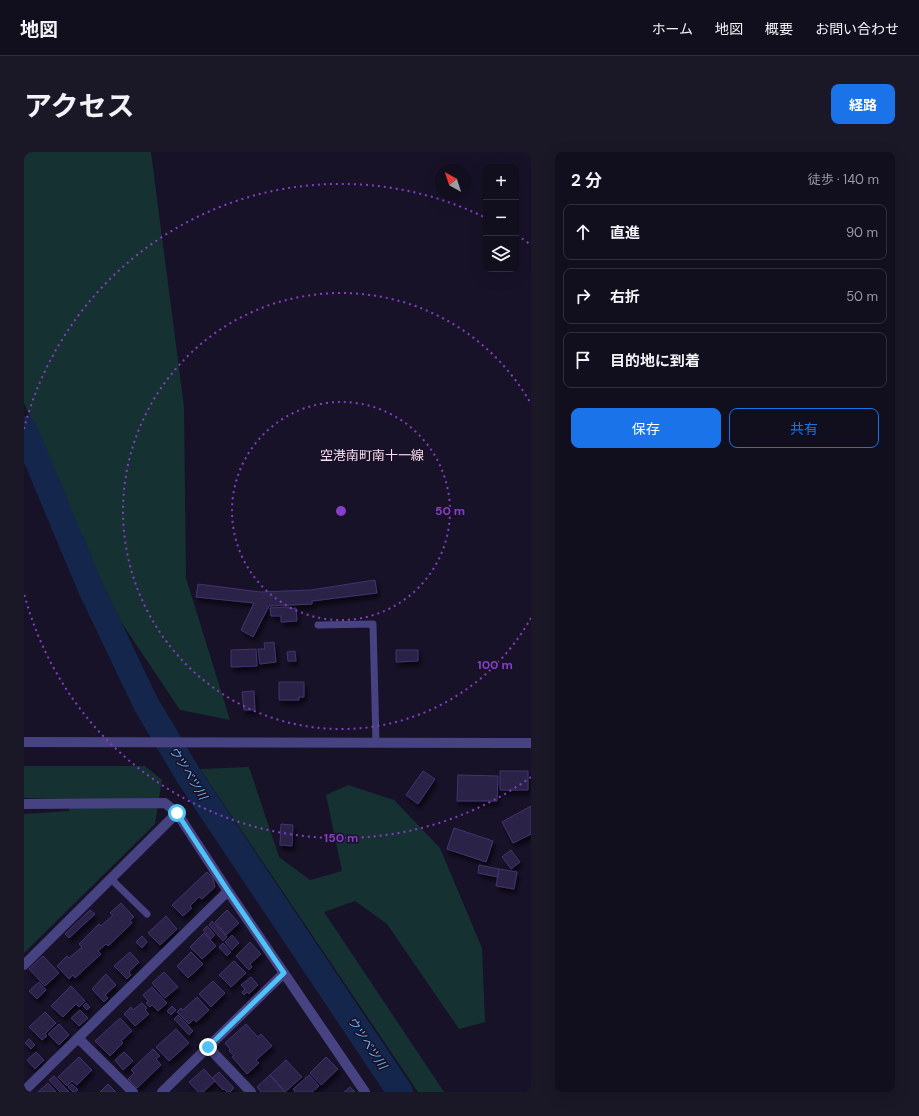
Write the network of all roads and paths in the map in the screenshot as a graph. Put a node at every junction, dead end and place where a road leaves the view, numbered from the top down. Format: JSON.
{"nodes":[{"id":1,"x":318,"y":625,"type":"dead end"},
{"id":2,"x":24,"y":742,"type":"edge"},
{"id":3,"x":376,"y":742,"type":"junction"},
{"id":4,"x":531,"y":743,"type":"edge"},
{"id":5,"x":24,"y":804,"type":"edge"},
{"id":6,"x":177,"y":813,"type":"junction"},
{"id":7,"x":111,"y":879,"type":"junction"},
{"id":8,"x":228,"y":891,"type":"junction"},
{"id":9,"x":148,"y":914,"type":"dead end"},
{"id":10,"x":24,"y":965,"type":"edge"},
{"id":11,"x":284,"y":973,"type":"junction"},
{"id":12,"x":79,"y":1039,"type":"junction"},
{"id":13,"x":208,"y":1047,"type":"junction"},
{"id":14,"x":24,"y":1091,"type":"edge"},
{"id":15,"x":133,"y":1092,"type":"edge"},
{"id":16,"x":162,"y":1092,"type":"edge"},
{"id":17,"x":251,"y":1092,"type":"edge"},
{"id":18,"x":365,"y":1092,"type":"edge"}],
"edges":[{"from":1,"to":3,"type":"lane"},
{"from":2,"to":3,"type":"street"},
{"from":3,"to":4,"type":"street"},
{"from":5,"to":6,"type":"street"},
{"from":6,"to":7,"type":"street"},
{"from":6,"to":8,"type":"street"},
{"from":7,"to":9,"type":"lane"},
{"from":7,"to":10,"type":"street"},
{"from":8,"to":11,"type":"street"},
{"from":8,"to":12,"type":"street"},
{"from":11,"to":13,"type":"street"},
{"from":11,"to":18,"type":"street"},
{"from":12,"to":14,"type":"street"},
{"from":12,"to":15,"type":"street"},
{"from":13,"to":16,"type":"street"},
{"from":13,"to":17,"type":"street"}]}
